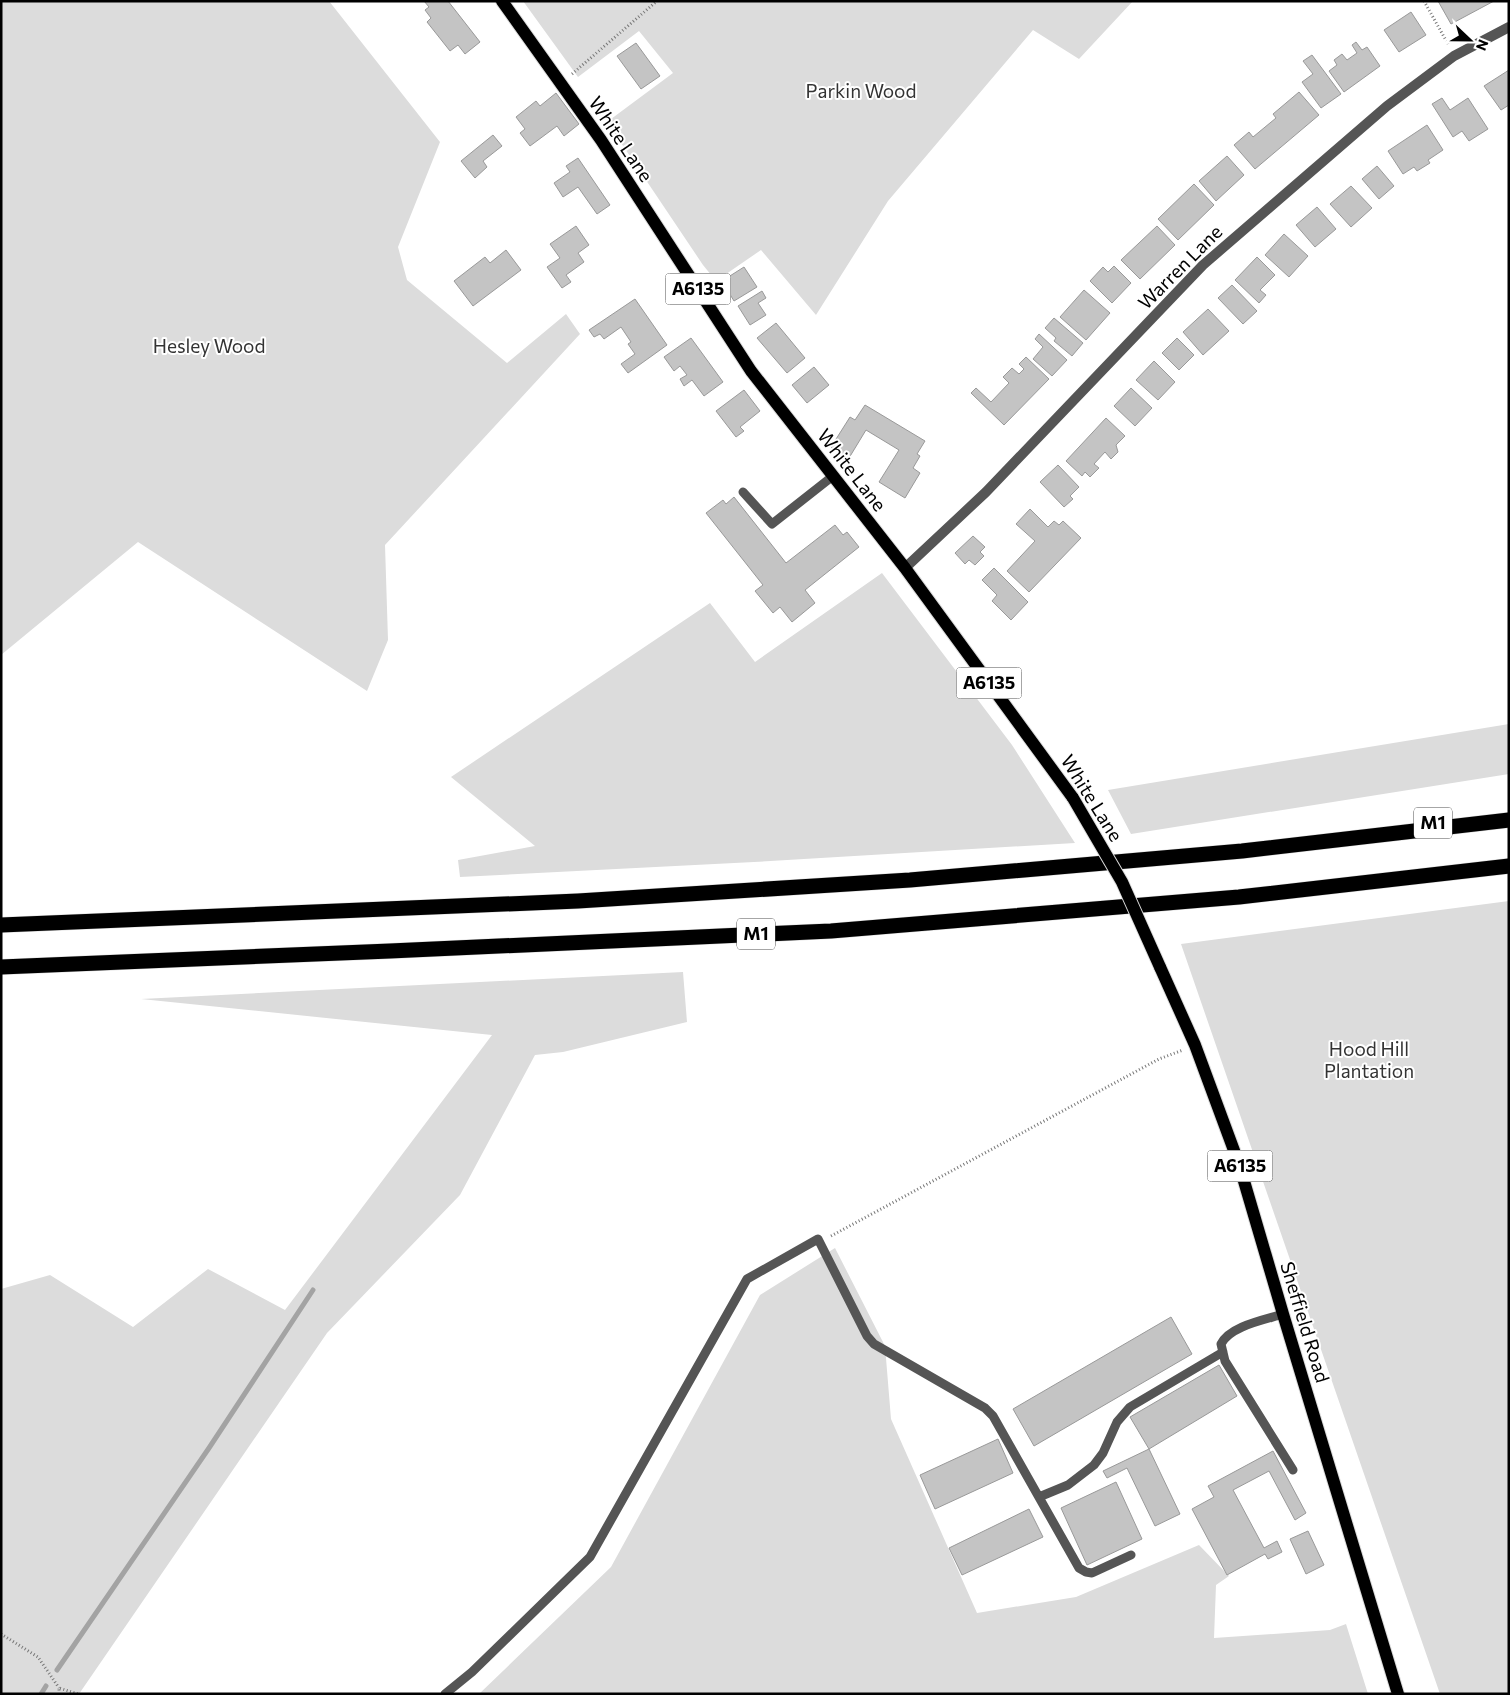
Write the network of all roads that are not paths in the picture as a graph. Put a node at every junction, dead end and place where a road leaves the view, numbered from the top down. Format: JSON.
{"nodes":[{"id":1,"x":502,"y":1,"type":"edge"},
{"id":2,"x":1509,"y":27,"type":"edge"},
{"id":3,"x":833,"y":476,"type":"junction"},
{"id":4,"x":743,"y":492,"type":"dead end"},
{"id":5,"x":905,"y":568,"type":"junction"},
{"id":6,"x":1509,"y":809,"type":"edge"},
{"id":7,"x":1509,"y":820,"type":"edge"},
{"id":8,"x":1357,"y":837,"type":"junction"},
{"id":9,"x":1509,"y":866,"type":"edge"},
{"id":10,"x":1,"y":924,"type":"edge"},
{"id":11,"x":1,"y":967,"type":"edge"},
{"id":12,"x":1160,"y":967,"type":"joint"},
{"id":13,"x":1283,"y":1314,"type":"junction"},
{"id":14,"x":1223,"y":1352,"type":"junction"},
{"id":15,"x":1293,"y":1470,"type":"dead end"},
{"id":16,"x":1039,"y":1497,"type":"junction"},
{"id":17,"x":1131,"y":1555,"type":"dead end"},
{"id":18,"x":445,"y":1694,"type":"edge"},
{"id":19,"x":1398,"y":1694,"type":"edge"}],
"edges":[{"from":1,"to":3,"type":"main road","name":"White Lane","number":"A6135"},
{"from":2,"to":5,"type":"street","name":"Warren Lane"},
{"from":3,"to":4,"type":"lane"},
{"from":3,"to":5,"type":"main road","name":"White Lane","number":"A6135"},
{"from":5,"to":12,"type":"main road","name":"White Lane","number":"A6135","bridge":true},
{"from":6,"to":8,"type":"highway","number":"M1"},
{"from":7,"to":8,"type":"highway","number":"M1"},
{"from":8,"to":10,"type":"highway","number":"M1"},
{"from":9,"to":11,"type":"highway","number":"M1"},
{"from":12,"to":13,"type":"main road","name":"Sheffield Road","number":"A6135"},
{"from":13,"to":14,"type":"lane"},
{"from":13,"to":19,"type":"main road","name":"Sheffield Road","number":"A6135"},
{"from":14,"to":15,"type":"lane"},
{"from":14,"to":16,"type":"lane"},
{"from":16,"to":17,"type":"lane"},
{"from":16,"to":18,"type":"lane"}]}
